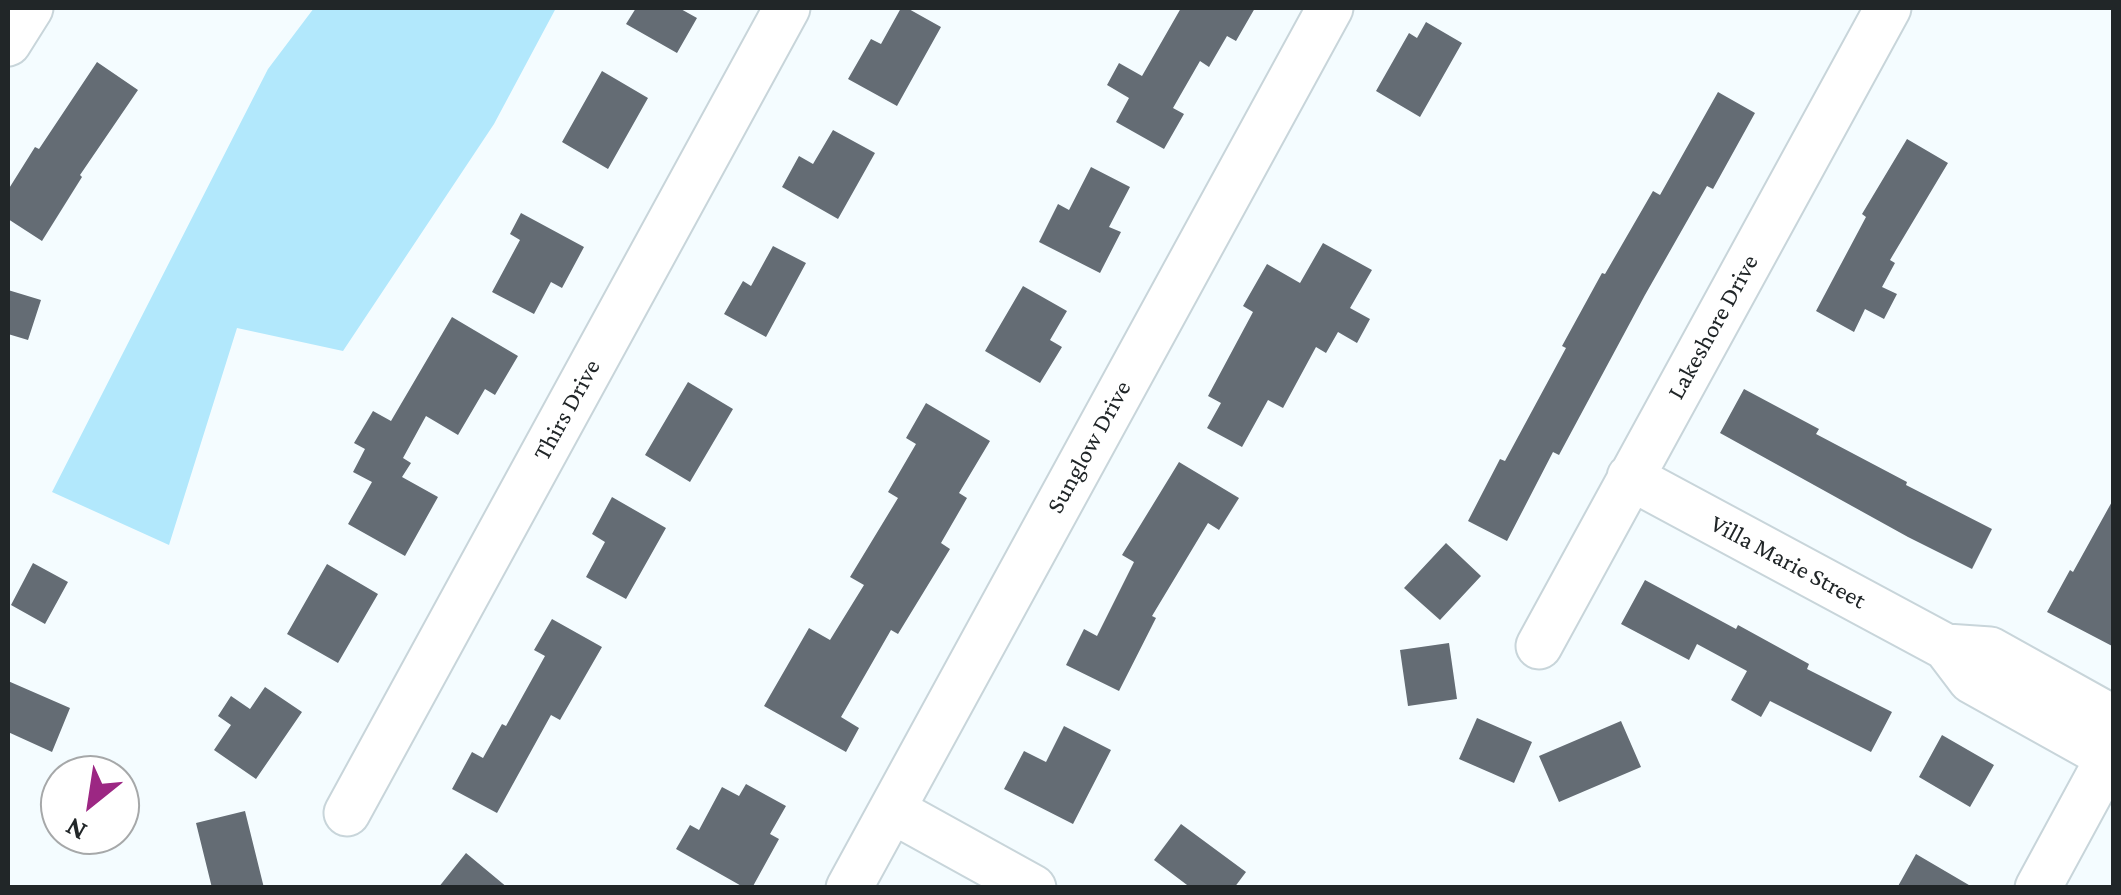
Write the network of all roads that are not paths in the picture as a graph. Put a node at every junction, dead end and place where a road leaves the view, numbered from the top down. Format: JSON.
{"nodes":[{"id":1,"x":30,"y":8,"type":"edge"},
{"id":2,"x":787,"y":8,"type":"edge"},
{"id":3,"x":1330,"y":8,"type":"edge"},
{"id":4,"x":1888,"y":8,"type":"edge"},
{"id":5,"x":8,"y":43,"type":"edge"},
{"id":6,"x":1630,"y":477,"type":"junction"},
{"id":7,"x":1539,"y":646,"type":"dead end"},
{"id":8,"x":2112,"y":741,"type":"edge"},
{"id":9,"x":892,"y":810,"type":"junction"},
{"id":10,"x":347,"y":813,"type":"dead end"},
{"id":11,"x":849,"y":888,"type":"edge"},
{"id":12,"x":1034,"y":888,"type":"edge"},
{"id":13,"x":2038,"y":888,"type":"edge"}],
"edges":[{"from":1,"to":5,"type":"street"},
{"from":2,"to":10,"type":"street","name":"Thirs Drive"},
{"from":3,"to":9,"type":"street","name":"Sunglow Drive"},
{"from":4,"to":6,"type":"street","name":"Lakeshore Drive"},
{"from":6,"to":7,"type":"street","name":"Lakeshore Drive"},
{"from":6,"to":8,"type":"street","name":"Villa Marie Street"},
{"from":8,"to":13,"type":"street"},
{"from":9,"to":11,"type":"street","name":"Sunglow Drive"},
{"from":9,"to":12,"type":"street"}]}
